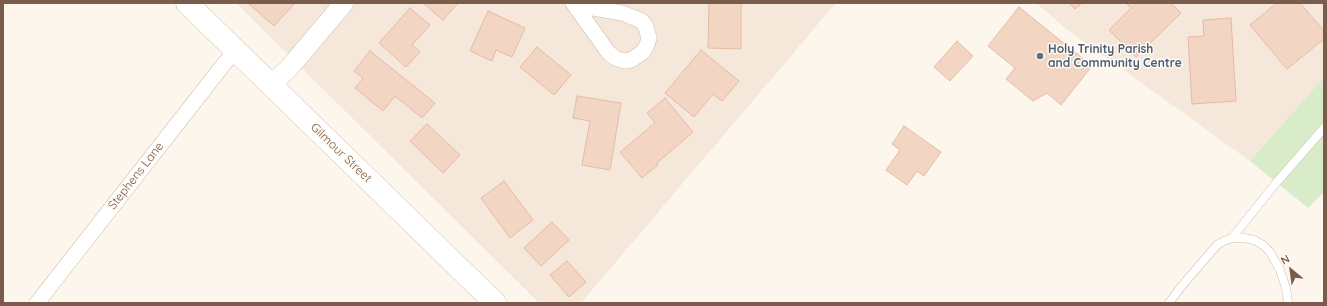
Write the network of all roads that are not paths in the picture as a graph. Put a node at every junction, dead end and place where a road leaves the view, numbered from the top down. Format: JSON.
{"nodes":[{"id":1,"x":187,"y":3,"type":"edge"},
{"id":2,"x":344,"y":3,"type":"edge"},
{"id":3,"x":575,"y":4,"type":"edge"},
{"id":4,"x":236,"y":51,"type":"junction"},
{"id":5,"x":271,"y":85,"type":"junction"},
{"id":6,"x":1324,"y":128,"type":"edge"},
{"id":7,"x":1232,"y":238,"type":"junction"},
{"id":8,"x":36,"y":303,"type":"edge"},
{"id":9,"x":495,"y":303,"type":"edge"},
{"id":10,"x":1170,"y":303,"type":"edge"},
{"id":11,"x":1288,"y":303,"type":"edge"}],
"edges":[{"from":1,"to":4,"type":"main road","name":"Gilmour Street"},
{"from":2,"to":5,"type":"street"},
{"from":3,"to":3,"type":"street"},
{"from":4,"to":5,"type":"main road","name":"Gilmour Street"},
{"from":4,"to":8,"type":"street","name":"Stephens Lane"},
{"from":5,"to":9,"type":"main road","name":"Gilmour Street"},
{"from":6,"to":7,"type":"lane"},
{"from":7,"to":10,"type":"lane"},
{"from":7,"to":11,"type":"lane"}]}
